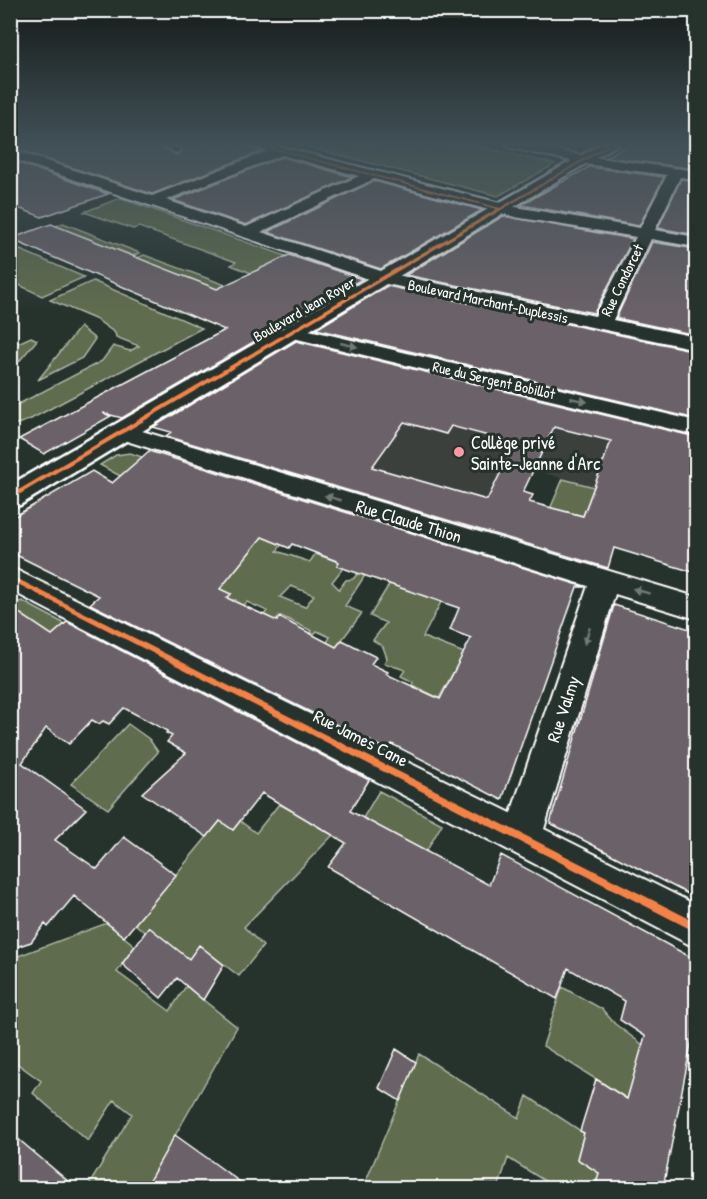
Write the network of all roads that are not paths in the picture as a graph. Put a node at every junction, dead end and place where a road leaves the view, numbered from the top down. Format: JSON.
{"nodes":[{"id":1,"x":148,"y":200,"type":"edge"},
{"id":2,"x":318,"y":200,"type":"edge"},
{"id":3,"x":467,"y":200,"type":"edge"},
{"id":4,"x":517,"y":200,"type":"edge"},
{"id":5,"x":662,"y":200,"type":"edge"},
{"id":6,"x":151,"y":201,"type":"joint"},
{"id":7,"x":501,"y":209,"type":"junction"},
{"id":8,"x":246,"y":233,"type":"junction"},
{"id":9,"x":645,"y":233,"type":"junction"},
{"id":10,"x":696,"y":242,"type":"edge"},
{"id":11,"x":383,"y":278,"type":"junction"},
{"id":12,"x":601,"y":324,"type":"junction"},
{"id":13,"x":292,"y":332,"type":"junction"},
{"id":14,"x":696,"y":343,"type":"edge"},
{"id":15,"x":696,"y":428,"type":"edge"},
{"id":16,"x":122,"y":432,"type":"junction"},
{"id":17,"x":10,"y":498,"type":"edge"},
{"id":18,"x":10,"y":577,"type":"edge"},
{"id":19,"x":605,"y":580,"type":"junction"},
{"id":20,"x":696,"y":608,"type":"edge"},
{"id":21,"x":522,"y":837,"type":"junction"},
{"id":22,"x":696,"y":927,"type":"edge"}],
"edges":[{"from":1,"to":6,"type":"street","name":"Boulevard Marchant-Duplessis"},
{"from":2,"to":8,"type":"street"},
{"from":3,"to":7,"type":"street"},
{"from":4,"to":7,"type":"street","name":"Boulevard Jean Royer"},
{"from":5,"to":9,"type":"street","name":"Rue Condorcet"},
{"from":6,"to":8,"type":"street","name":"Boulevard Marchant-Duplessis"},
{"from":7,"to":9,"type":"street"},
{"from":7,"to":11,"type":"street","name":"Boulevard Jean Royer"},
{"from":8,"to":11,"type":"street","name":"Boulevard Marchant-Duplessis"},
{"from":9,"to":10,"type":"street"},
{"from":9,"to":12,"type":"street","name":"Rue Condorcet"},
{"from":11,"to":12,"type":"street","name":"Boulevard Marchant-Duplessis"},
{"from":11,"to":13,"type":"street","name":"Boulevard Jean Royer"},
{"from":12,"to":14,"type":"street","name":"Boulevard Marchant-Duplessis"},
{"from":13,"to":15,"type":"street","name":"Rue du Sergent Bobillot","one_way":true},
{"from":13,"to":16,"type":"street","name":"Boulevard Jean Royer"},
{"from":16,"to":17,"type":"street","name":"Boulevard Jean Royer"},
{"from":19,"to":16,"type":"street","name":"Rue Claude Thion","one_way":true},
{"from":18,"to":21,"type":"street","name":"Rue James Cane"},
{"from":20,"to":19,"type":"street","name":"Rue Claude Thion","one_way":true},
{"from":19,"to":21,"type":"street","name":"Rue Valmy","one_way":true},
{"from":21,"to":22,"type":"street","name":"Rue James Cane"}]}
